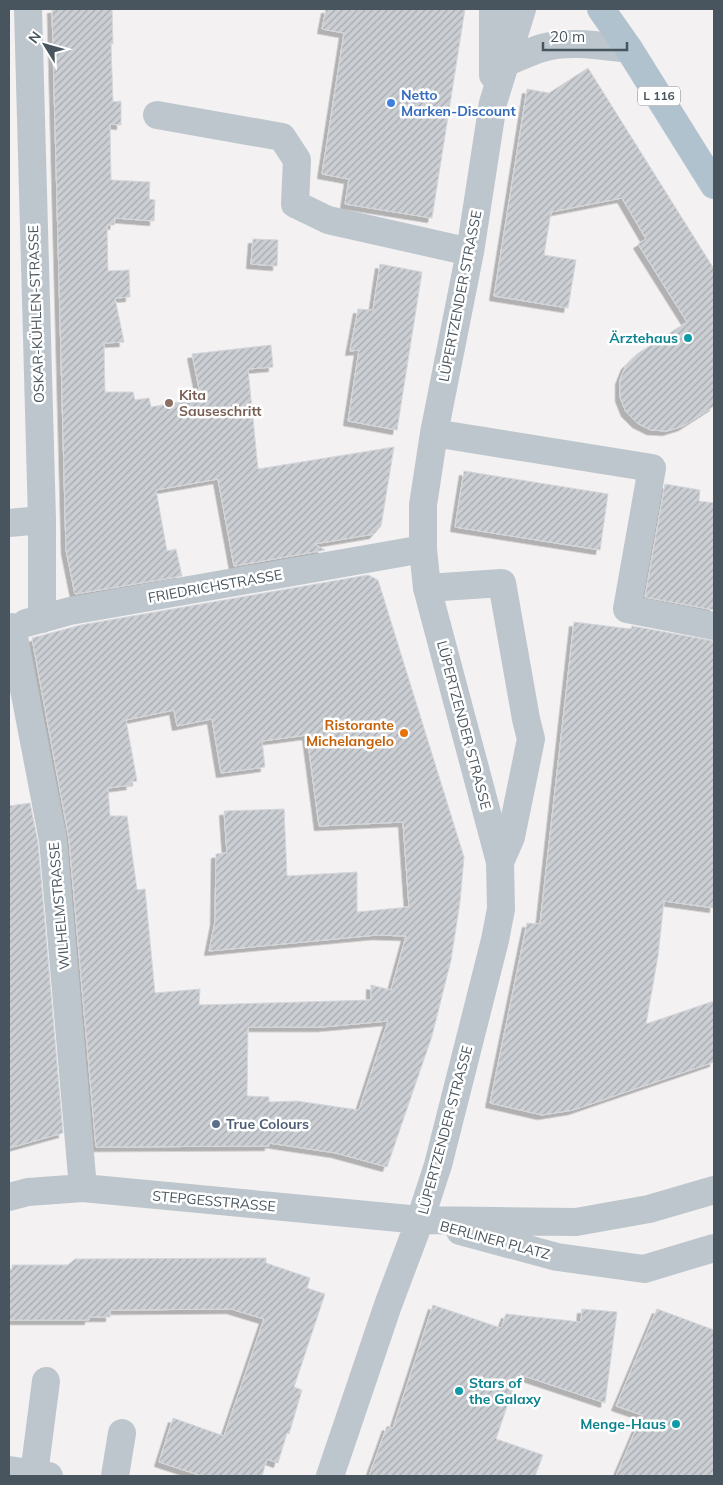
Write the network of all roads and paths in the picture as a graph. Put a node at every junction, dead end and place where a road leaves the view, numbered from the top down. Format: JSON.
{"nodes":[{"id":1,"x":28,"y":9,"type":"edge"},
{"id":2,"x":493,"y":9,"type":"edge"},
{"id":3,"x":522,"y":9,"type":"edge"},
{"id":4,"x":601,"y":9,"type":"edge"},
{"id":5,"x":629,"y":49,"type":"junction"},
{"id":6,"x":506,"y":63,"type":"junction"},
{"id":7,"x":493,"y":103,"type":"junction"},
{"id":8,"x":157,"y":115,"type":"dead end"},
{"id":9,"x":714,"y":185,"type":"edge"},
{"id":10,"x":470,"y":252,"type":"junction"},
{"id":11,"x":434,"y":433,"type":"junction"},
{"id":12,"x":42,"y":520,"type":"junction"},
{"id":13,"x":9,"y":523,"type":"edge"},
{"id":14,"x":423,"y":549,"type":"junction"},
{"id":15,"x":428,"y":588,"type":"junction"},
{"id":16,"x":42,"y":619,"type":"junction"},
{"id":17,"x":714,"y":626,"type":"edge"},
{"id":18,"x":10,"y":627,"type":"edge"},
{"id":19,"x":500,"y":862,"type":"junction"},
{"id":20,"x":83,"y":1188,"type":"junction"},
{"id":21,"x":714,"y":1190,"type":"edge"},
{"id":22,"x":9,"y":1196,"type":"edge"},
{"id":23,"x":420,"y":1220,"type":"junction"},
{"id":24,"x":714,"y":1248,"type":"edge"},
{"id":25,"x":46,"y":1381,"type":"dead end"},
{"id":26,"x":122,"y":1433,"type":"dead end"},
{"id":27,"x":31,"y":1474,"type":"edge"},
{"id":28,"x":115,"y":1476,"type":"edge"},
{"id":29,"x":332,"y":1476,"type":"edge"}],
"edges":[{"from":1,"to":12,"type":"street","name":"OSKAR-KÜHLEN-STRASSE"},
{"from":2,"to":7,"type":"street"},
{"from":3,"to":6,"type":"street","name":"LÜPERTZENDER STRASSE"},
{"from":4,"to":5,"type":"main road","number":"L 116"},
{"from":5,"to":6,"type":"street"},
{"from":5,"to":9,"type":"main road","number":"L 116"},
{"from":6,"to":7,"type":"street","name":"LÜPERTZENDER STRASSE"},
{"from":7,"to":10,"type":"street","name":"LÜPERTZENDER STRASSE"},
{"from":8,"to":10,"type":"street"},
{"from":10,"to":11,"type":"street","name":"LÜPERTZENDER STRASSE"},
{"from":11,"to":14,"type":"street","name":"LÜPERTZENDER STRASSE"},
{"from":11,"to":17,"type":"street"},
{"from":12,"to":13,"type":"street"},
{"from":12,"to":16,"type":"street","name":"OSKAR-KÜHLEN-STRASSE"},
{"from":14,"to":15,"type":"street","name":"LÜPERTZENDER STRASSE"},
{"from":14,"to":16,"type":"street","name":"FRIEDRICHSTRASSE"},
{"from":15,"to":19,"type":"street","name":"LÜPERTZENDER STRASSE"},
{"from":15,"to":19,"type":"street","name":"LÜPERTZENDER STRASSE"},
{"from":16,"to":18,"type":"street","name":"FRIEDRICHSTRASSE"},
{"from":18,"to":20,"type":"street","name":"WILHELMSTRASSE"},
{"from":19,"to":23,"type":"street","name":"LÜPERTZENDER STRASSE"},
{"from":20,"to":22,"type":"street","name":"STEPGESSTRASSE"},
{"from":20,"to":23,"type":"street","name":"STEPGESSTRASSE"},
{"from":21,"to":23,"type":"street","name":"BERLINER PLATZ"},
{"from":23,"to":24,"type":"street","name":"BERLINER PLATZ"},
{"from":23,"to":29,"type":"street","name":"LÜPERTZENDER STRASSE"},
{"from":25,"to":27,"type":"street"},
{"from":26,"to":28,"type":"street"}]}
